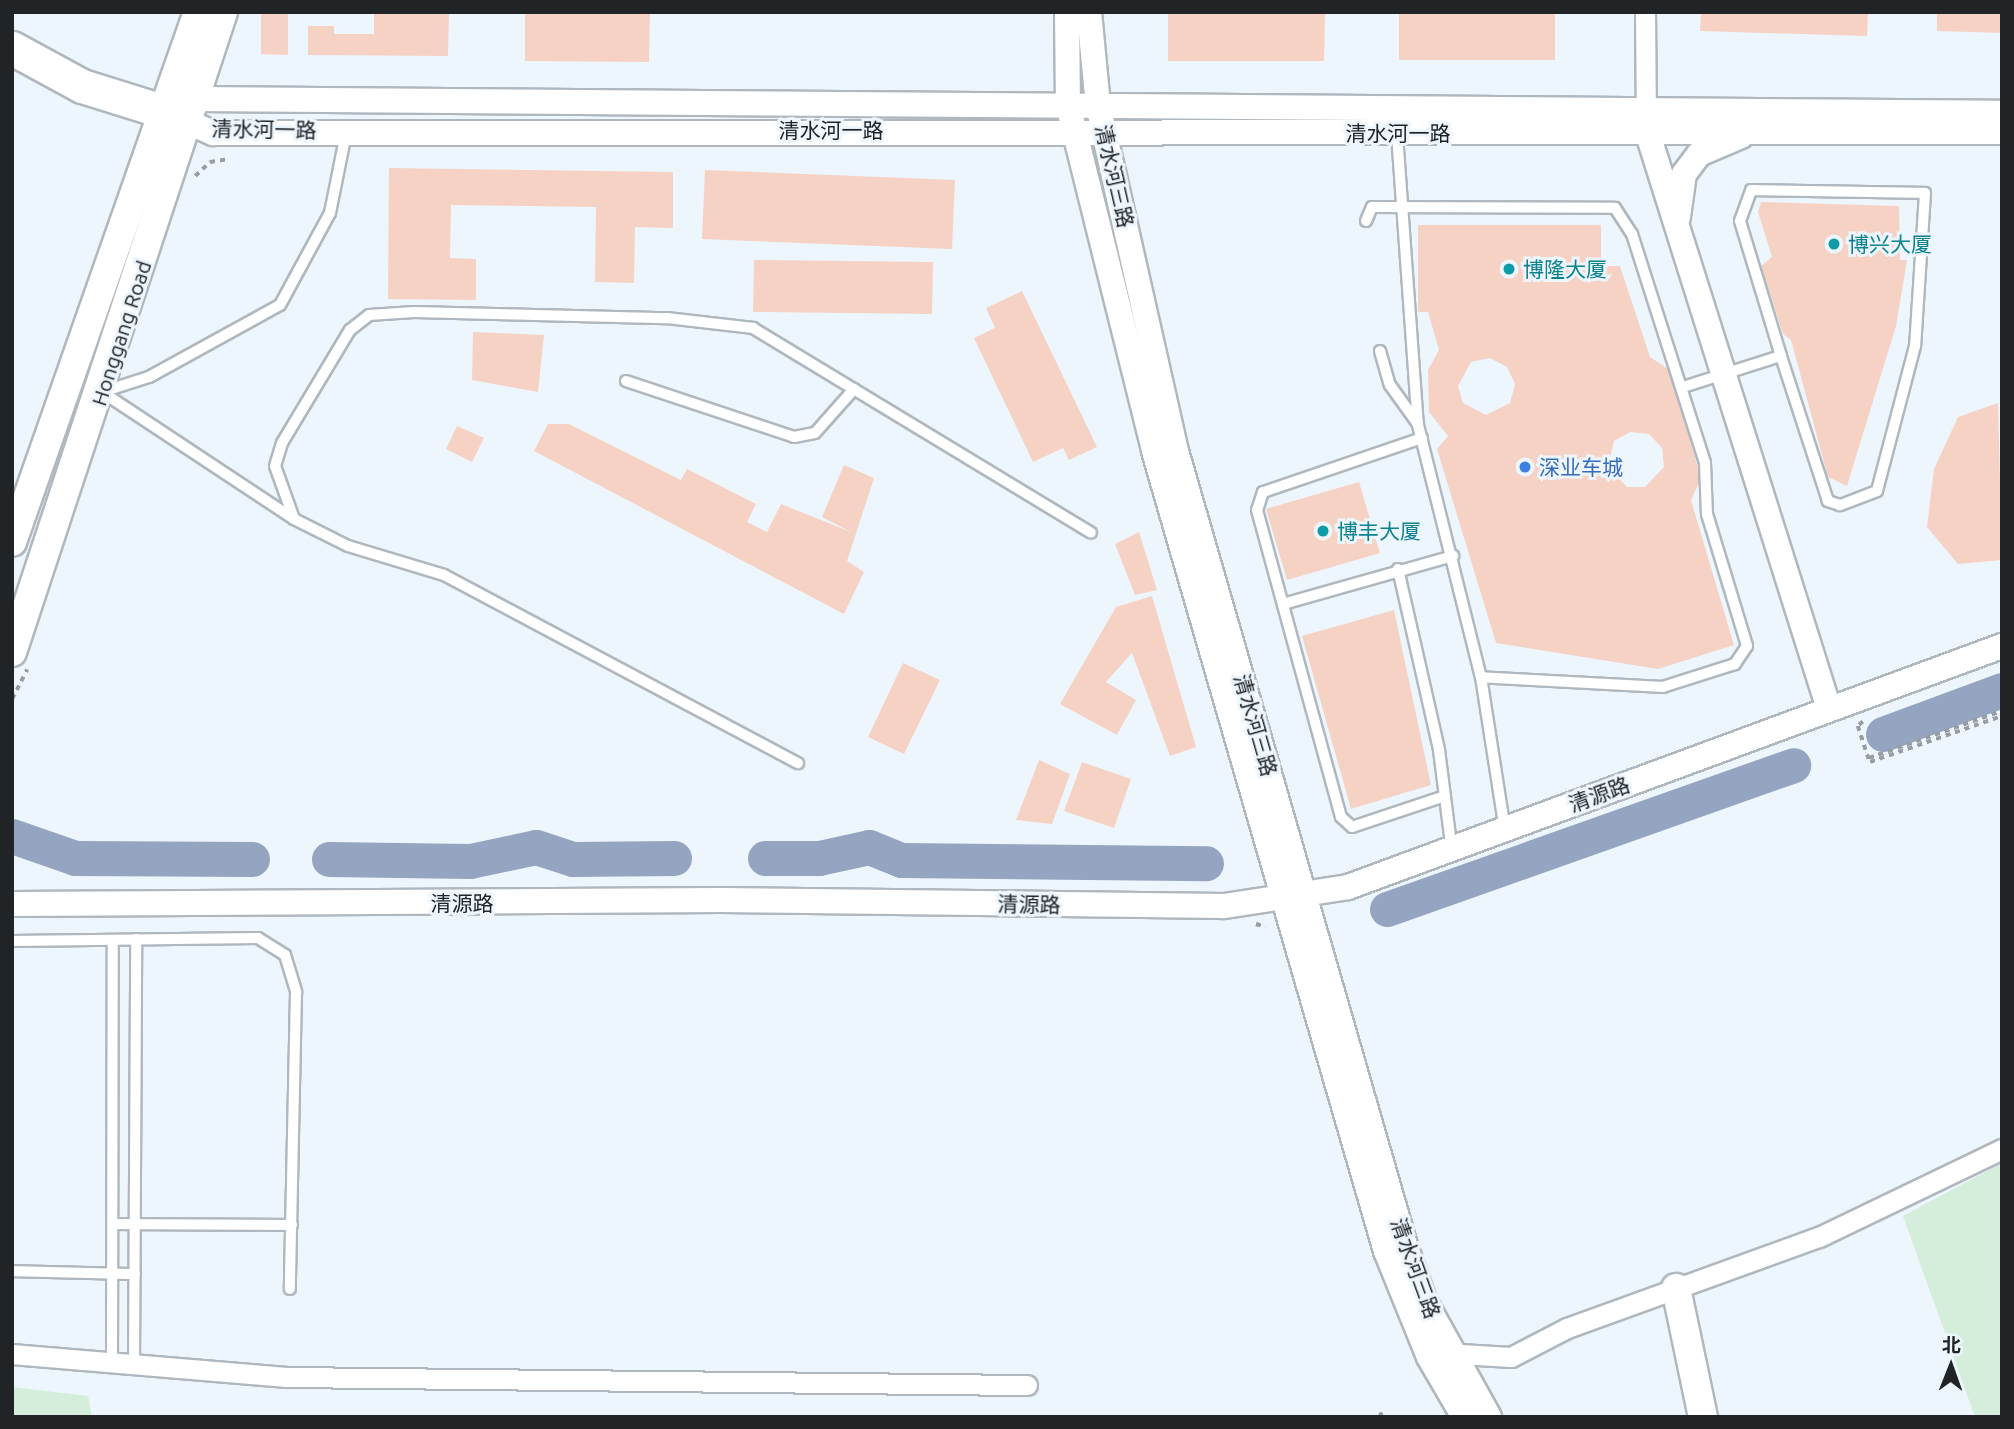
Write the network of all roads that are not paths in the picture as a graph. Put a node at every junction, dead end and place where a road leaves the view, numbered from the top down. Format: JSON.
{"nodes":[{"id":1,"x":198,"y":12,"type":"edge"},
{"id":2,"x":223,"y":12,"type":"edge"},
{"id":3,"x":1067,"y":12,"type":"edge"},
{"id":4,"x":1089,"y":12,"type":"edge"},
{"id":5,"x":1645,"y":12,"type":"edge"},
{"id":6,"x":12,"y":48,"type":"edge"},
{"id":7,"x":1068,"y":105,"type":"junction"},
{"id":8,"x":1098,"y":105,"type":"junction"},
{"id":9,"x":1645,"y":106,"type":"junction"},
{"id":10,"x":182,"y":111,"type":"junction"},
{"id":11,"x":2002,"y":113,"type":"edge"},
{"id":12,"x":347,"y":130,"type":"junction"},
{"id":13,"x":1761,"y":130,"type":"junction"},
{"id":14,"x":1074,"y":131,"type":"junction"},
{"id":15,"x":1105,"y":131,"type":"junction"},
{"id":16,"x":1647,"y":131,"type":"junction"},
{"id":17,"x":2002,"y":132,"type":"edge"},
{"id":18,"x":1397,"y":133,"type":"junction"},
{"id":19,"x":1399,"y":207,"type":"junction"},
{"id":20,"x":1366,"y":221,"type":"dead end"},
{"id":21,"x":1679,"y":232,"type":"junction"},
{"id":22,"x":1380,"y":351,"type":"dead end"},
{"id":23,"x":1781,"y":356,"type":"junction"},
{"id":24,"x":1724,"y":374,"type":"junction"},
{"id":25,"x":626,"y":381,"type":"dead end"},
{"id":26,"x":1683,"y":387,"type":"junction"},
{"id":27,"x":854,"y":389,"type":"junction"},
{"id":28,"x":102,"y":392,"type":"junction"},
{"id":29,"x":1418,"y":425,"type":"junction"},
{"id":30,"x":1422,"y":438,"type":"junction"},
{"id":31,"x":294,"y":519,"type":"junction"},
{"id":32,"x":1091,"y":533,"type":"dead end"},
{"id":33,"x":12,"y":541,"type":"edge"},
{"id":34,"x":1453,"y":556,"type":"junction"},
{"id":35,"x":1398,"y":569,"type":"junction"},
{"id":36,"x":1283,"y":604,"type":"junction"},
{"id":37,"x":2002,"y":635,"type":"edge"},
{"id":38,"x":2002,"y":646,"type":"edge"},
{"id":39,"x":12,"y":652,"type":"edge"},
{"id":40,"x":1481,"y":677,"type":"junction"},
{"id":41,"x":1827,"y":704,"type":"junction"},
{"id":42,"x":798,"y":763,"type":"dead end"},
{"id":43,"x":1445,"y":796,"type":"junction"},
{"id":44,"x":1503,"y":818,"type":"junction"},
{"id":45,"x":1450,"y":836,"type":"junction"},
{"id":46,"x":1291,"y":890,"type":"junction"},
{"id":47,"x":12,"y":892,"type":"edge"},
{"id":48,"x":12,"y":904,"type":"edge"},
{"id":49,"x":136,"y":939,"type":"junction"},
{"id":50,"x":113,"y":940,"type":"junction"},
{"id":51,"x":12,"y":941,"type":"edge"},
{"id":52,"x":2002,"y":1149,"type":"edge"},
{"id":53,"x":113,"y":1224,"type":"junction"},
{"id":54,"x":135,"y":1224,"type":"junction"},
{"id":55,"x":292,"y":1225,"type":"junction"},
{"id":56,"x":12,"y":1271,"type":"edge"},
{"id":57,"x":135,"y":1273,"type":"junction"},
{"id":58,"x":112,"y":1274,"type":"junction"},
{"id":59,"x":1676,"y":1288,"type":"junction"},
{"id":60,"x":290,"y":1289,"type":"dead end"},
{"id":61,"x":12,"y":1354,"type":"edge"},
{"id":62,"x":1439,"y":1354,"type":"junction"},
{"id":63,"x":112,"y":1366,"type":"junction"},
{"id":64,"x":134,"y":1368,"type":"junction"},
{"id":65,"x":1443,"y":1384,"type":"junction"},
{"id":66,"x":1027,"y":1385,"type":"dead end"},
{"id":67,"x":1457,"y":1417,"type":"edge"},
{"id":68,"x":1464,"y":1417,"type":"edge"},
{"id":69,"x":1489,"y":1417,"type":"edge"},
{"id":70,"x":1703,"y":1417,"type":"edge"}],
"edges":[{"from":1,"to":10,"type":"main road","name":"Honggang Road"},
{"from":2,"to":10,"type":"main road","name":"Honggang Road"},
{"from":3,"to":7,"type":"street","name":"清水河三路"},
{"from":4,"to":8,"type":"street","name":"清水河三路"},
{"from":5,"to":9,"type":"street"},
{"from":6,"to":10,"type":"highway"},
{"from":7,"to":8,"type":"street","name":"清水河一路"},
{"from":7,"to":10,"type":"street","name":"清水河一路"},
{"from":7,"to":14,"type":"street","name":"清水河三路"},
{"from":8,"to":9,"type":"street","name":"清水河一路"},
{"from":8,"to":15,"type":"street","name":"清水河三路"},
{"from":9,"to":11,"type":"street","name":"清水河一路"},
{"from":9,"to":16,"type":"street"},
{"from":10,"to":12,"type":"street","name":"清水河一路"},
{"from":10,"to":28,"type":"main road","name":"Honggang Road"},
{"from":10,"to":33,"type":"main road","name":"Honggang Road"},
{"from":12,"to":14,"type":"street","name":"清水河一路"},
{"from":12,"to":28,"type":"lane"},
{"from":13,"to":16,"type":"street","name":"清水河一路"},
{"from":13,"to":17,"type":"street","name":"清水河一路"},
{"from":13,"to":21,"type":"street"},
{"from":14,"to":15,"type":"street","name":"清水河一路"},
{"from":14,"to":46,"type":"street","name":"清水河三路"},
{"from":15,"to":18,"type":"street","name":"清水河一路"},
{"from":15,"to":46,"type":"street","name":"清水河三路"},
{"from":16,"to":18,"type":"street","name":"清水河一路"},
{"from":16,"to":21,"type":"street"},
{"from":18,"to":19,"type":"lane"},
{"from":19,"to":20,"type":"lane"},
{"from":19,"to":26,"type":"lane"},
{"from":19,"to":29,"type":"lane"},
{"from":21,"to":24,"type":"street"},
{"from":22,"to":29,"type":"lane"},
{"from":23,"to":23,"type":"lane"},
{"from":23,"to":24,"type":"lane"},
{"from":24,"to":26,"type":"lane"},
{"from":24,"to":41,"type":"street"},
{"from":25,"to":27,"type":"lane"},
{"from":26,"to":40,"type":"lane"},
{"from":27,"to":31,"type":"lane"},
{"from":27,"to":32,"type":"lane"},
{"from":28,"to":31,"type":"lane"},
{"from":28,"to":39,"type":"main road","name":"Honggang Road"},
{"from":29,"to":30,"type":"lane"},
{"from":30,"to":34,"type":"lane"},
{"from":30,"to":36,"type":"lane"},
{"from":31,"to":42,"type":"lane"},
{"from":34,"to":35,"type":"lane"},
{"from":34,"to":40,"type":"lane"},
{"from":35,"to":36,"type":"lane"},
{"from":35,"to":43,"type":"lane"},
{"from":36,"to":43,"type":"lane"},
{"from":37,"to":41,"type":"street","name":"清源路"},
{"from":38,"to":41,"type":"street","name":"清源路"},
{"from":40,"to":44,"type":"lane"},
{"from":41,"to":44,"type":"street","name":"清源路"},
{"from":41,"to":46,"type":"street","name":"清源路"},
{"from":43,"to":45,"type":"lane"},
{"from":44,"to":45,"type":"street","name":"清源路"},
{"from":45,"to":46,"type":"street","name":"清源路"},
{"from":46,"to":47,"type":"street","name":"清源路"},
{"from":46,"to":48,"type":"street","name":"清源路"},
{"from":46,"to":62,"type":"street","name":"清水河三路"},
{"from":49,"to":50,"type":"lane"},
{"from":49,"to":54,"type":"lane"},
{"from":49,"to":55,"type":"lane"},
{"from":50,"to":51,"type":"lane"},
{"from":50,"to":53,"type":"lane"},
{"from":52,"to":59,"type":"street"},
{"from":53,"to":54,"type":"lane"},
{"from":53,"to":58,"type":"lane"},
{"from":54,"to":55,"type":"lane"},
{"from":54,"to":57,"type":"lane"},
{"from":55,"to":60,"type":"lane"},
{"from":56,"to":58,"type":"lane"},
{"from":57,"to":58,"type":"lane"},
{"from":57,"to":64,"type":"lane"},
{"from":58,"to":63,"type":"lane"},
{"from":59,"to":62,"type":"street"},
{"from":59,"to":70,"type":"main road"},
{"from":61,"to":63,"type":"street"},
{"from":62,"to":65,"type":"street","name":"清水河三路"},
{"from":62,"to":69,"type":"street","name":"清水河三路"},
{"from":63,"to":64,"type":"street"},
{"from":64,"to":66,"type":"street"},
{"from":65,"to":67,"type":"street"},
{"from":65,"to":68,"type":"street","name":"清水河三路"}]}
